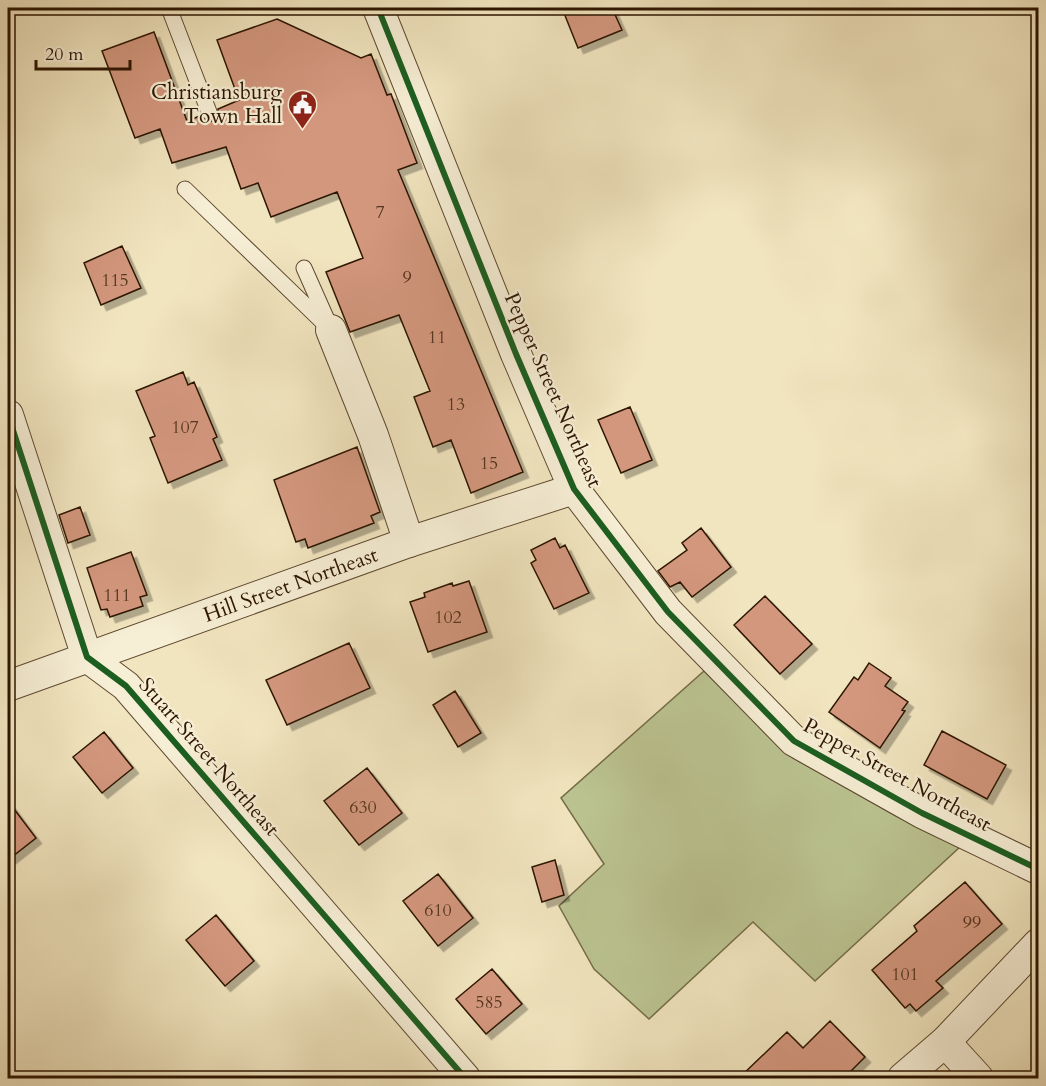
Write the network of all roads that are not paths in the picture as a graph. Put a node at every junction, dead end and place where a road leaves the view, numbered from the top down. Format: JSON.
{"nodes":[{"id":1,"x":169,"y":8,"type":"edge"},
{"id":2,"x":378,"y":8,"type":"edge"},
{"id":3,"x":210,"y":112,"type":"dead end"},
{"id":4,"x":185,"y":189,"type":"dead end"},
{"id":5,"x":304,"y":268,"type":"dead end"},
{"id":6,"x":332,"y":330,"type":"junction"},
{"id":7,"x":8,"y":415,"type":"edge"},
{"id":8,"x":574,"y":489,"type":"junction"},
{"id":9,"x":409,"y":542,"type":"junction"},
{"id":10,"x":87,"y":657,"type":"junction"},
{"id":11,"x":8,"y":686,"type":"edge"},
{"id":12,"x":1038,"y":869,"type":"edge"},
{"id":13,"x":1038,"y":944,"type":"edge"},
{"id":14,"x":945,"y":1042,"type":"junction"},
{"id":15,"x":465,"y":1078,"type":"edge"},
{"id":16,"x":903,"y":1078,"type":"edge"},
{"id":17,"x":978,"y":1078,"type":"edge"}],
"edges":[{"from":1,"to":3,"type":"lane"},
{"from":2,"to":8,"type":"street","name":"Pepper Street Northeast"},
{"from":4,"to":6,"type":"lane"},
{"from":5,"to":6,"type":"lane"},
{"from":6,"to":9,"type":"street"},
{"from":7,"to":10,"type":"street"},
{"from":8,"to":9,"type":"street","name":"Hill Street Northeast"},
{"from":8,"to":12,"type":"street","name":"Pepper Street Northeast"},
{"from":9,"to":10,"type":"street","name":"Hill Street Northeast"},
{"from":10,"to":11,"type":"street","name":"Hill Street Northeast"},
{"from":10,"to":15,"type":"street","name":"Stuart Street Northeast"},
{"from":13,"to":14,"type":"street"},
{"from":14,"to":16,"type":"street"},
{"from":14,"to":17,"type":"street"}]}
